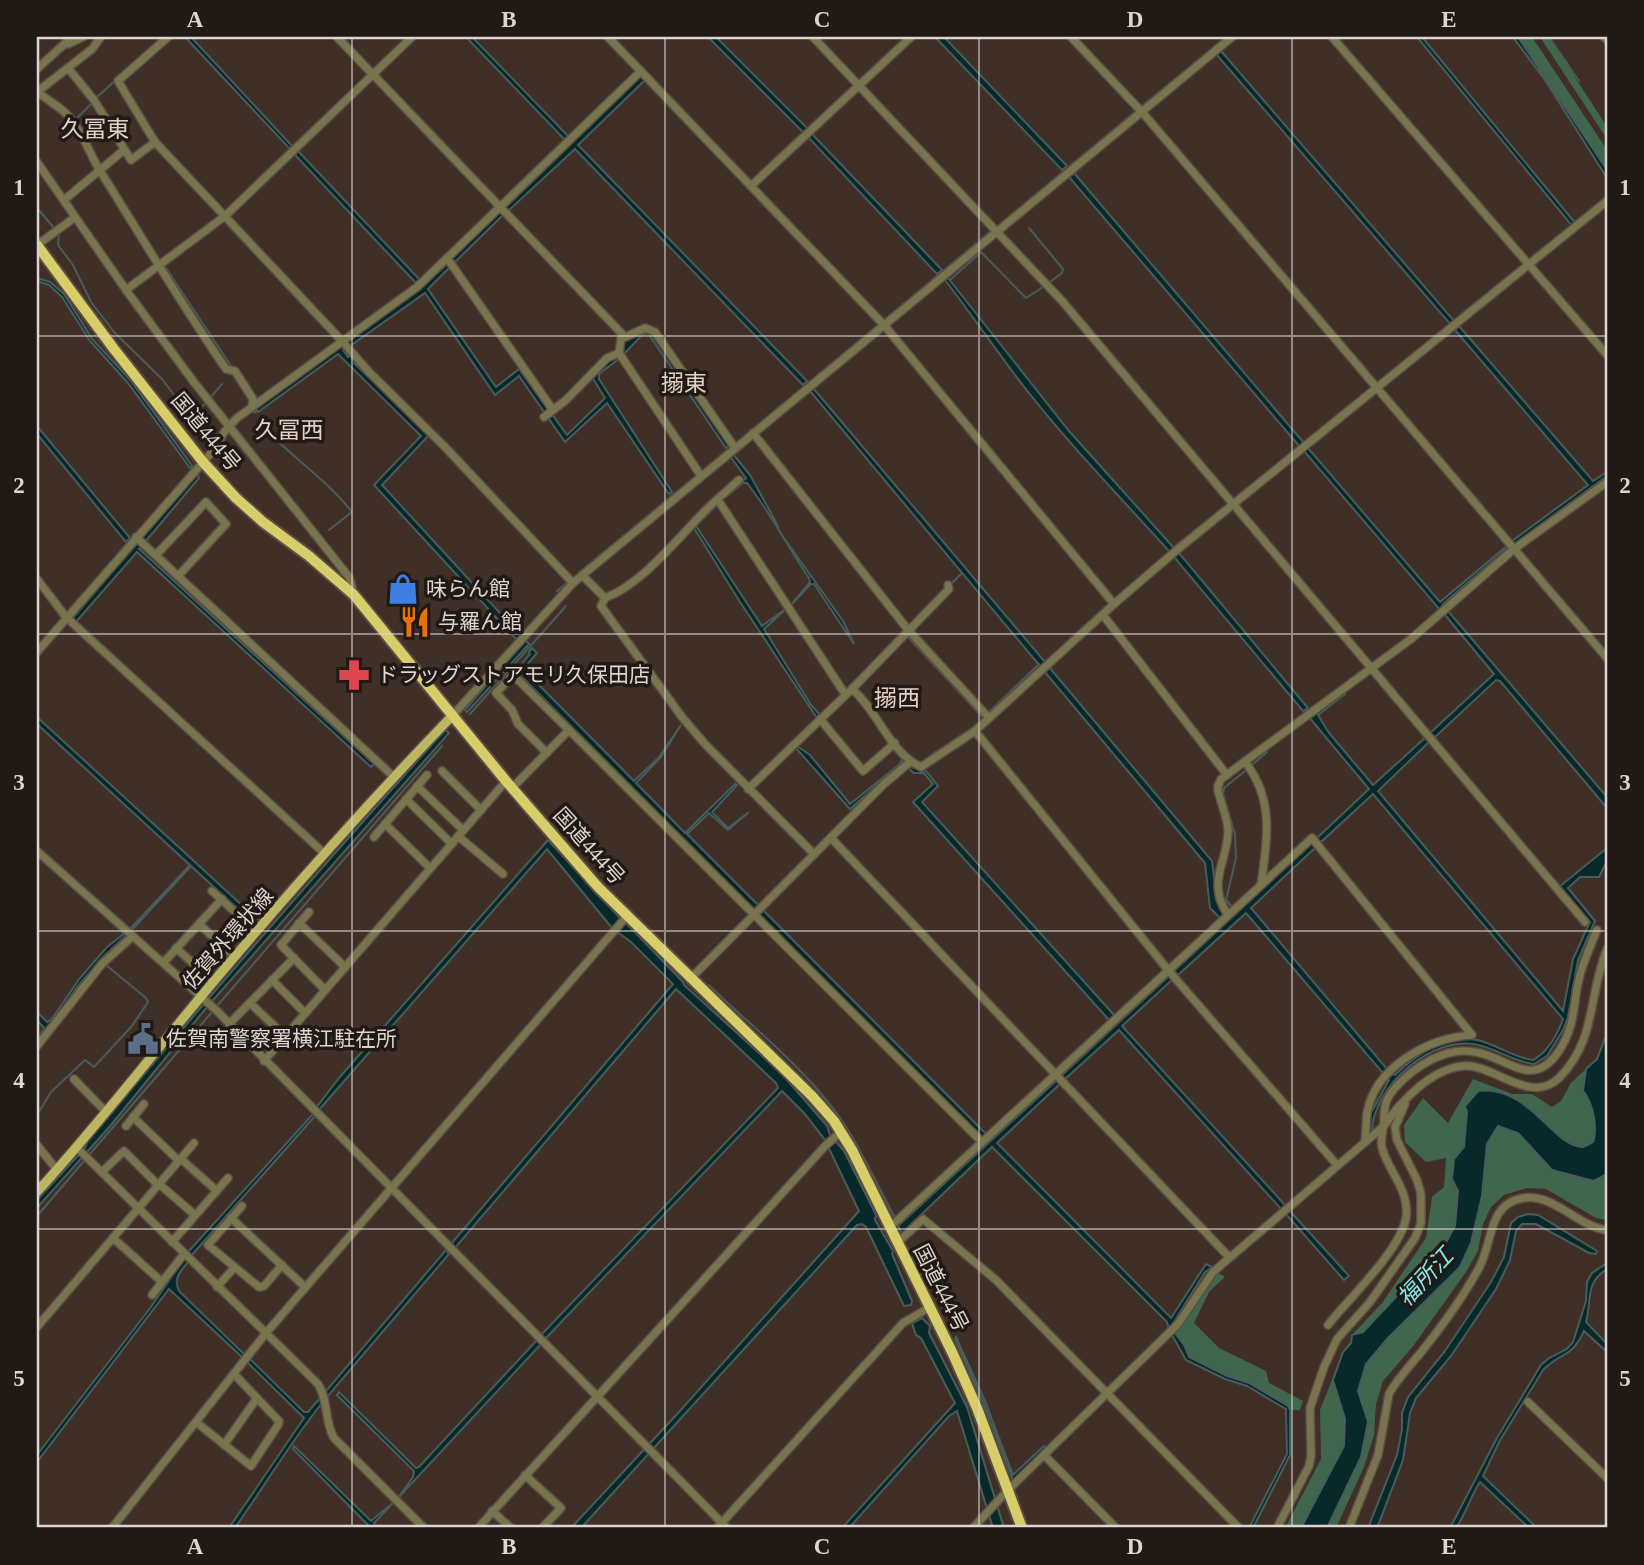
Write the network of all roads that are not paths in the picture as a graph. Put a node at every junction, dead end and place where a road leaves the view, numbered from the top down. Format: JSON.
{"nodes":[{"id":1,"x":72,"y":37,"type":"edge"},
{"id":2,"x":83,"y":37,"type":"edge"},
{"id":3,"x":101,"y":37,"type":"edge"},
{"id":4,"x":167,"y":37,"type":"edge"},
{"id":5,"x":337,"y":37,"type":"edge"},
{"id":6,"x":412,"y":37,"type":"edge"},
{"id":7,"x":608,"y":37,"type":"edge"},
{"id":8,"x":813,"y":37,"type":"edge"},
{"id":9,"x":911,"y":37,"type":"edge"},
{"id":10,"x":1071,"y":37,"type":"edge"},
{"id":11,"x":1232,"y":37,"type":"edge"},
{"id":12,"x":1332,"y":37,"type":"edge"},
{"id":13,"x":64,"y":44,"type":"junction"},
{"id":14,"x":68,"y":68,"type":"junction"},
{"id":15,"x":37,"y":69,"type":"edge"},
{"id":16,"x":641,"y":71,"type":"junction"},
{"id":17,"x":373,"y":74,"type":"junction"},
{"id":18,"x":860,"y":85,"type":"junction"},
{"id":19,"x":37,"y":91,"type":"edge"},
{"id":20,"x":1142,"y":112,"type":"junction"},
{"id":21,"x":155,"y":142,"type":"junction"},
{"id":22,"x":124,"y":150,"type":"junction"},
{"id":23,"x":37,"y":162,"type":"edge"},
{"id":24,"x":99,"y":170,"type":"junction"},
{"id":25,"x":752,"y":185,"type":"junction"},
{"id":26,"x":64,"y":200,"type":"junction"},
{"id":27,"x":1607,"y":201,"type":"edge"},
{"id":28,"x":500,"y":206,"type":"junction"},
{"id":29,"x":225,"y":216,"type":"junction"},
{"id":30,"x":74,"y":218,"type":"junction"},
{"id":31,"x":998,"y":232,"type":"junction"},
{"id":32,"x":37,"y":245,"type":"edge"},
{"id":33,"x":447,"y":258,"type":"junction"},
{"id":34,"x":1530,"y":264,"type":"junction"},
{"id":35,"x":159,"y":267,"type":"junction"},
{"id":36,"x":126,"y":290,"type":"junction"},
{"id":37,"x":884,"y":325,"type":"junction"},
{"id":38,"x":625,"y":337,"type":"junction"},
{"id":39,"x":342,"y":341,"type":"junction"},
{"id":40,"x":619,"y":353,"type":"junction"},
{"id":41,"x":1607,"y":355,"type":"edge"},
{"id":42,"x":1377,"y":388,"type":"junction"},
{"id":43,"x":252,"y":406,"type":"junction"},
{"id":44,"x":553,"y":410,"type":"junction"},
{"id":45,"x":544,"y":417,"type":"dead end"},
{"id":46,"x":229,"y":427,"type":"junction"},
{"id":47,"x":753,"y":433,"type":"junction"},
{"id":48,"x":735,"y":448,"type":"junction"},
{"id":49,"x":203,"y":462,"type":"junction"},
{"id":50,"x":701,"y":476,"type":"junction"},
{"id":51,"x":739,"y":480,"type":"dead end"},
{"id":52,"x":1607,"y":482,"type":"edge"},
{"id":53,"x":718,"y":500,"type":"junction"},
{"id":54,"x":1234,"y":505,"type":"junction"},
{"id":55,"x":140,"y":541,"type":"junction"},
{"id":56,"x":1514,"y":548,"type":"junction"},
{"id":57,"x":156,"y":555,"type":"junction"},
{"id":58,"x":582,"y":575,"type":"junction"},
{"id":59,"x":178,"y":576,"type":"junction"},
{"id":60,"x":37,"y":579,"type":"edge"},
{"id":61,"x":573,"y":583,"type":"junction"},
{"id":62,"x":948,"y":587,"type":"dead end"},
{"id":63,"x":354,"y":595,"type":"junction"},
{"id":64,"x":605,"y":598,"type":"junction"},
{"id":65,"x":1114,"y":604,"type":"junction"},
{"id":66,"x":1103,"y":615,"type":"junction"},
{"id":67,"x":68,"y":618,"type":"junction"},
{"id":68,"x":909,"y":631,"type":"junction"},
{"id":69,"x":37,"y":652,"type":"edge"},
{"id":70,"x":1607,"y":658,"type":"edge"},
{"id":71,"x":1370,"y":667,"type":"junction"},
{"id":72,"x":849,"y":692,"type":"junction"},
{"id":73,"x":452,"y":716,"type":"junction"},
{"id":74,"x":989,"y":718,"type":"junction"},
{"id":75,"x":820,"y":719,"type":"junction"},
{"id":76,"x":569,"y":730,"type":"junction"},
{"id":77,"x":975,"y":732,"type":"junction"},
{"id":78,"x":895,"y":743,"type":"junction"},
{"id":79,"x":547,"y":753,"type":"junction"},
{"id":80,"x":910,"y":762,"type":"junction"},
{"id":81,"x":1245,"y":762,"type":"junction"},
{"id":82,"x":442,"y":771,"type":"dead end"},
{"id":83,"x":427,"y":775,"type":"dead end"},
{"id":84,"x":1227,"y":775,"type":"junction"},
{"id":85,"x":394,"y":777,"type":"junction"},
{"id":86,"x":509,"y":784,"type":"junction"},
{"id":87,"x":417,"y":786,"type":"junction"},
{"id":88,"x":748,"y":789,"type":"junction"},
{"id":89,"x":406,"y":799,"type":"junction"},
{"id":90,"x":481,"y":810,"type":"junction"},
{"id":91,"x":385,"y":824,"type":"junction"},
{"id":92,"x":461,"y":833,"type":"junction"},
{"id":93,"x":374,"y":837,"type":"dead end"},
{"id":94,"x":831,"y":838,"type":"junction"},
{"id":95,"x":452,"y":844,"type":"junction"},
{"id":96,"x":37,"y":851,"type":"edge"},
{"id":97,"x":326,"y":854,"type":"junction"},
{"id":98,"x":814,"y":854,"type":"junction"},
{"id":99,"x":430,"y":868,"type":"junction"},
{"id":100,"x":503,"y":874,"type":"dead end"},
{"id":101,"x":1261,"y":885,"type":"junction"},
{"id":102,"x":212,"y":891,"type":"dead end"},
{"id":103,"x":222,"y":900,"type":"junction"},
{"id":104,"x":309,"y":912,"type":"dead end"},
{"id":105,"x":754,"y":914,"type":"junction"},
{"id":106,"x":1228,"y":915,"type":"junction"},
{"id":107,"x":621,"y":922,"type":"junction"},
{"id":108,"x":1585,"y":922,"type":"dead end"},
{"id":109,"x":299,"y":923,"type":"junction"},
{"id":110,"x":199,"y":924,"type":"junction"},
{"id":111,"x":1597,"y":930,"type":"dead end"},
{"id":112,"x":256,"y":932,"type":"junction"},
{"id":113,"x":130,"y":933,"type":"junction"},
{"id":114,"x":176,"y":948,"type":"junction"},
{"id":115,"x":1607,"y":949,"type":"edge"},
{"id":116,"x":235,"y":957,"type":"junction"},
{"id":117,"x":294,"y":958,"type":"junction"},
{"id":118,"x":164,"y":962,"type":"junction"},
{"id":119,"x":345,"y":967,"type":"junction"},
{"id":120,"x":1168,"y":970,"type":"junction"},
{"id":121,"x":691,"y":978,"type":"junction"},
{"id":122,"x":272,"y":980,"type":"junction"},
{"id":123,"x":214,"y":982,"type":"junction"},
{"id":124,"x":325,"y":990,"type":"junction"},
{"id":125,"x":202,"y":997,"type":"junction"},
{"id":126,"x":250,"y":1003,"type":"junction"},
{"id":127,"x":305,"y":1013,"type":"junction"},
{"id":128,"x":229,"y":1024,"type":"junction"},
{"id":129,"x":285,"y":1036,"type":"junction"},
{"id":130,"x":37,"y":1046,"type":"edge"},
{"id":131,"x":264,"y":1060,"type":"junction"},
{"id":132,"x":1056,"y":1074,"type":"junction"},
{"id":133,"x":74,"y":1079,"type":"dead end"},
{"id":134,"x":1407,"y":1100,"type":"junction"},
{"id":135,"x":144,"y":1104,"type":"dead end"},
{"id":136,"x":106,"y":1112,"type":"junction"},
{"id":137,"x":133,"y":1117,"type":"junction"},
{"id":138,"x":126,"y":1126,"type":"dead end"},
{"id":139,"x":1384,"y":1126,"type":"junction"},
{"id":140,"x":838,"y":1134,"type":"junction"},
{"id":141,"x":1366,"y":1141,"type":"junction"},
{"id":142,"x":982,"y":1142,"type":"junction"},
{"id":143,"x":194,"y":1143,"type":"dead end"},
{"id":144,"x":37,"y":1145,"type":"edge"},
{"id":145,"x":81,"y":1151,"type":"junction"},
{"id":146,"x":180,"y":1160,"type":"junction"},
{"id":147,"x":1337,"y":1165,"type":"junction"},
{"id":148,"x":57,"y":1170,"type":"junction"},
{"id":149,"x":102,"y":1172,"type":"junction"},
{"id":150,"x":228,"y":1178,"type":"dead end"},
{"id":151,"x":159,"y":1184,"type":"junction"},
{"id":152,"x":390,"y":1188,"type":"junction"},
{"id":153,"x":217,"y":1191,"type":"junction"},
{"id":154,"x":37,"y":1192,"type":"edge"},
{"id":155,"x":242,"y":1206,"type":"dead end"},
{"id":156,"x":138,"y":1208,"type":"junction"},
{"id":157,"x":195,"y":1216,"type":"junction"},
{"id":158,"x":231,"y":1218,"type":"junction"},
{"id":159,"x":889,"y":1228,"type":"junction"},
{"id":160,"x":1607,"y":1230,"type":"edge"},
{"id":161,"x":113,"y":1238,"type":"junction"},
{"id":162,"x":172,"y":1242,"type":"junction"},
{"id":163,"x":897,"y":1243,"type":"junction"},
{"id":164,"x":184,"y":1254,"type":"junction"},
{"id":165,"x":1229,"y":1257,"type":"junction"},
{"id":166,"x":282,"y":1265,"type":"junction"},
{"id":167,"x":234,"y":1268,"type":"junction"},
{"id":168,"x":162,"y":1282,"type":"junction"},
{"id":169,"x":218,"y":1287,"type":"junction"},
{"id":170,"x":305,"y":1287,"type":"junction"},
{"id":171,"x":152,"y":1295,"type":"dead end"},
{"id":172,"x":930,"y":1307,"type":"junction"},
{"id":173,"x":1328,"y":1325,"type":"dead end"},
{"id":174,"x":37,"y":1327,"type":"edge"},
{"id":175,"x":265,"y":1333,"type":"junction"},
{"id":176,"x":234,"y":1374,"type":"junction"},
{"id":177,"x":1107,"y":1394,"type":"junction"},
{"id":178,"x":596,"y":1397,"type":"junction"},
{"id":179,"x":257,"y":1398,"type":"junction"},
{"id":180,"x":1528,"y":1402,"type":"dead end"},
{"id":181,"x":196,"y":1422,"type":"junction"},
{"id":182,"x":224,"y":1445,"type":"junction"},
{"id":183,"x":1044,"y":1455,"type":"junction"},
{"id":184,"x":525,"y":1475,"type":"junction"},
{"id":185,"x":1607,"y":1478,"type":"edge"},
{"id":186,"x":1008,"y":1490,"type":"junction"},
{"id":187,"x":492,"y":1511,"type":"junction"},
{"id":188,"x":722,"y":1527,"type":"edge"},
{"id":189,"x":112,"y":1528,"type":"edge"},
{"id":190,"x":424,"y":1528,"type":"edge"},
{"id":191,"x":478,"y":1528,"type":"edge"},
{"id":192,"x":511,"y":1528,"type":"edge"},
{"id":193,"x":542,"y":1528,"type":"edge"},
{"id":194,"x":974,"y":1528,"type":"edge"},
{"id":195,"x":1023,"y":1528,"type":"edge"},
{"id":196,"x":1116,"y":1528,"type":"edge"},
{"id":197,"x":1239,"y":1528,"type":"edge"},
{"id":198,"x":1278,"y":1528,"type":"edge"},
{"id":199,"x":1349,"y":1528,"type":"edge"}],
"edges":[{"from":1,"to":13,"type":"street"},
{"from":2,"to":13,"type":"street"},
{"from":3,"to":14,"type":"street"},
{"from":4,"to":21,"type":"street"},
{"from":5,"to":17,"type":"street"},
{"from":6,"to":17,"type":"street"},
{"from":7,"to":16,"type":"street"},
{"from":8,"to":18,"type":"street"},
{"from":9,"to":18,"type":"street"},
{"from":10,"to":20,"type":"street"},
{"from":11,"to":20,"type":"street"},
{"from":12,"to":34,"type":"street"},
{"from":13,"to":15,"type":"street"},
{"from":14,"to":19,"type":"street"},
{"from":14,"to":22,"type":"street"},
{"from":16,"to":25,"type":"street"},
{"from":16,"to":28,"type":"street"},
{"from":17,"to":28,"type":"street"},
{"from":17,"to":29,"type":"street"},
{"from":18,"to":25,"type":"street"},
{"from":18,"to":31,"type":"street"},
{"from":19,"to":24,"type":"street"},
{"from":20,"to":31,"type":"street"},
{"from":20,"to":42,"type":"street"},
{"from":21,"to":22,"type":"street"},
{"from":21,"to":29,"type":"street"},
{"from":22,"to":24,"type":"street"},
{"from":23,"to":26,"type":"street"},
{"from":24,"to":26,"type":"street"},
{"from":24,"to":35,"type":"street"},
{"from":25,"to":37,"type":"street"},
{"from":26,"to":30,"type":"street"},
{"from":27,"to":34,"type":"street"},
{"from":28,"to":33,"type":"street"},
{"from":28,"to":38,"type":"street"},
{"from":29,"to":35,"type":"street"},
{"from":29,"to":39,"type":"street"},
{"from":30,"to":32,"type":"street"},
{"from":30,"to":36,"type":"street"},
{"from":31,"to":37,"type":"street"},
{"from":31,"to":54,"type":"street"},
{"from":32,"to":49,"type":"highway","name":"国道444号"},
{"from":33,"to":39,"type":"street"},
{"from":33,"to":44,"type":"street"},
{"from":34,"to":41,"type":"street"},
{"from":34,"to":42,"type":"street"},
{"from":35,"to":36,"type":"street"},
{"from":35,"to":43,"type":"street"},
{"from":36,"to":46,"type":"street"},
{"from":37,"to":47,"type":"street"},
{"from":37,"to":65,"type":"street"},
{"from":38,"to":40,"type":"street"},
{"from":38,"to":48,"type":"street"},
{"from":39,"to":43,"type":"street"},
{"from":39,"to":61,"type":"street"},
{"from":40,"to":44,"type":"street"},
{"from":40,"to":50,"type":"street"},
{"from":42,"to":54,"type":"street"},
{"from":42,"to":56,"type":"street"},
{"from":43,"to":46,"type":"street"},
{"from":44,"to":45,"type":"street"},
{"from":46,"to":49,"type":"street"},
{"from":46,"to":63,"type":"street"},
{"from":47,"to":48,"type":"street"},
{"from":47,"to":68,"type":"street"},
{"from":48,"to":50,"type":"street"},
{"from":49,"to":55,"type":"street"},
{"from":49,"to":63,"type":"highway","name":"国道444号"},
{"from":50,"to":58,"type":"street"},
{"from":51,"to":53,"type":"street"},
{"from":52,"to":56,"type":"street"},
{"from":53,"to":64,"type":"street"},
{"from":53,"to":72,"type":"street"},
{"from":54,"to":65,"type":"street"},
{"from":54,"to":71,"type":"street"},
{"from":55,"to":57,"type":"street"},
{"from":55,"to":67,"type":"street"},
{"from":56,"to":70,"type":"street"},
{"from":56,"to":71,"type":"street"},
{"from":57,"to":59,"type":"street"},
{"from":57,"to":59,"type":"street"},
{"from":58,"to":61,"type":"street"},
{"from":58,"to":64,"type":"street"},
{"from":59,"to":85,"type":"street"},
{"from":60,"to":67,"type":"street"},
{"from":61,"to":73,"type":"street"},
{"from":62,"to":68,"type":"street"},
{"from":63,"to":73,"type":"highway","name":"国道444号"},
{"from":64,"to":88,"type":"street"},
{"from":65,"to":66,"type":"street"},
{"from":66,"to":74,"type":"street"},
{"from":66,"to":84,"type":"street"},
{"from":67,"to":69,"type":"street"},
{"from":67,"to":97,"type":"street"},
{"from":68,"to":72,"type":"street"},
{"from":68,"to":74,"type":"street"},
{"from":71,"to":81,"type":"street"},
{"from":71,"to":108,"type":"street"},
{"from":72,"to":75,"type":"street"},
{"from":72,"to":78,"type":"street"},
{"from":73,"to":85,"type":"main road","name":"佐賀外環状線"},
{"from":73,"to":86,"type":"highway","name":"国道444号"},
{"from":74,"to":77,"type":"street"},
{"from":75,"to":78,"type":"street"},
{"from":75,"to":88,"type":"street"},
{"from":76,"to":79,"type":"street"},
{"from":76,"to":79,"type":"street"},
{"from":76,"to":105,"type":"street"},
{"from":77,"to":80,"type":"street"},
{"from":77,"to":120,"type":"street"},
{"from":78,"to":80,"type":"street"},
{"from":79,"to":86,"type":"street"},
{"from":80,"to":94,"type":"street"},
{"from":81,"to":84,"type":"street"},
{"from":81,"to":101,"type":"street"},
{"from":82,"to":90,"type":"street"},
{"from":83,"to":87,"type":"street"},
{"from":84,"to":106,"type":"street"},
{"from":85,"to":97,"type":"main road","name":"佐賀外環状線"},
{"from":86,"to":90,"type":"street"},
{"from":86,"to":107,"type":"highway","name":"国道444号"},
{"from":87,"to":89,"type":"street"},
{"from":87,"to":92,"type":"street"},
{"from":88,"to":98,"type":"street"},
{"from":89,"to":91,"type":"street"},
{"from":89,"to":95,"type":"street"},
{"from":90,"to":92,"type":"street"},
{"from":91,"to":93,"type":"street"},
{"from":91,"to":99,"type":"street"},
{"from":92,"to":95,"type":"street"},
{"from":92,"to":100,"type":"street"},
{"from":94,"to":98,"type":"street"},
{"from":94,"to":132,"type":"street"},
{"from":95,"to":99,"type":"street"},
{"from":96,"to":113,"type":"street"},
{"from":97,"to":112,"type":"main road","name":"佐賀外環状線"},
{"from":98,"to":105,"type":"street"},
{"from":99,"to":119,"type":"street"},
{"from":101,"to":106,"type":"street"},
{"from":101,"to":141,"type":"street"},
{"from":102,"to":103,"type":"street"},
{"from":103,"to":110,"type":"street"},
{"from":103,"to":112,"type":"street"},
{"from":104,"to":109,"type":"street"},
{"from":105,"to":121,"type":"street"},
{"from":105,"to":142,"type":"street"},
{"from":106,"to":120,"type":"street"},
{"from":107,"to":121,"type":"highway","name":"国道444号"},
{"from":107,"to":152,"type":"street"},
{"from":109,"to":117,"type":"street"},
{"from":109,"to":119,"type":"street"},
{"from":110,"to":114,"type":"street"},
{"from":110,"to":116,"type":"street"},
{"from":111,"to":139,"type":"street"},
{"from":112,"to":116,"type":"main road","name":"佐賀外環状線"},
{"from":113,"to":118,"type":"street"},
{"from":113,"to":130,"type":"street"},
{"from":114,"to":118,"type":"street"},
{"from":114,"to":123,"type":"street"},
{"from":115,"to":134,"type":"street"},
{"from":116,"to":123,"type":"main road","name":"佐賀外環状線"},
{"from":117,"to":122,"type":"street"},
{"from":117,"to":124,"type":"street"},
{"from":118,"to":125,"type":"street"},
{"from":119,"to":124,"type":"street"},
{"from":120,"to":132,"type":"street"},
{"from":120,"to":147,"type":"street"},
{"from":121,"to":140,"type":"highway","name":"国道444号"},
{"from":122,"to":126,"type":"street"},
{"from":122,"to":127,"type":"street"},
{"from":123,"to":125,"type":"main road","name":"佐賀外環状線"},
{"from":124,"to":127,"type":"street"},
{"from":125,"to":128,"type":"street"},
{"from":125,"to":136,"type":"main road","name":"佐賀外環状線"},
{"from":126,"to":128,"type":"street"},
{"from":126,"to":129,"type":"street"},
{"from":127,"to":129,"type":"street"},
{"from":128,"to":131,"type":"street"},
{"from":129,"to":131,"type":"street"},
{"from":131,"to":152,"type":"street"},
{"from":132,"to":142,"type":"street"},
{"from":132,"to":165,"type":"street"},
{"from":133,"to":136,"type":"street"},
{"from":134,"to":139,"type":"street"},
{"from":134,"to":198,"type":"street"},
{"from":135,"to":137,"type":"street"},
{"from":136,"to":145,"type":"main road","name":"佐賀外環状線"},
{"from":137,"to":138,"type":"street"},
{"from":137,"to":146,"type":"street"},
{"from":139,"to":141,"type":"street"},
{"from":139,"to":173,"type":"street"},
{"from":140,"to":159,"type":"highway","name":"国道444号"},
{"from":140,"to":178,"type":"street"},
{"from":141,"to":147,"type":"street"},
{"from":142,"to":159,"type":"street"},
{"from":143,"to":146,"type":"street"},
{"from":144,"to":148,"type":"street"},
{"from":145,"to":148,"type":"main road","name":"佐賀外環状線"},
{"from":145,"to":149,"type":"street"},
{"from":146,"to":151,"type":"street"},
{"from":146,"to":153,"type":"street"},
{"from":147,"to":165,"type":"street"},
{"from":148,"to":154,"type":"main road","name":"佐賀外環状線"},
{"from":149,"to":151,"type":"street"},
{"from":149,"to":156,"type":"street"},
{"from":150,"to":153,"type":"street"},
{"from":151,"to":156,"type":"street"},
{"from":151,"to":157,"type":"street"},
{"from":152,"to":170,"type":"street"},
{"from":152,"to":178,"type":"street"},
{"from":153,"to":157,"type":"street"},
{"from":155,"to":158,"type":"street"},
{"from":156,"to":161,"type":"street"},
{"from":156,"to":162,"type":"street"},
{"from":157,"to":162,"type":"street"},
{"from":158,"to":166,"type":"street"},
{"from":158,"to":167,"type":"street"},
{"from":159,"to":163,"type":"highway","name":"国道444号"},
{"from":160,"to":199,"type":"street"},
{"from":161,"to":168,"type":"street"},
{"from":161,"to":174,"type":"street"},
{"from":162,"to":164,"type":"street"},
{"from":163,"to":172,"type":"highway","name":"国道444号"},
{"from":163,"to":177,"type":"street"},
{"from":164,"to":168,"type":"street"},
{"from":164,"to":169,"type":"street"},
{"from":165,"to":177,"type":"street"},
{"from":166,"to":167,"type":"street"},
{"from":166,"to":170,"type":"street"},
{"from":167,"to":169,"type":"street"},
{"from":168,"to":171,"type":"street"},
{"from":169,"to":175,"type":"street"},
{"from":170,"to":175,"type":"street"},
{"from":172,"to":186,"type":"highway","name":"国道444号"},
{"from":172,"to":188,"type":"street"},
{"from":175,"to":176,"type":"street"},
{"from":175,"to":190,"type":"street"},
{"from":176,"to":179,"type":"street"},
{"from":176,"to":181,"type":"street"},
{"from":177,"to":183,"type":"street"},
{"from":177,"to":197,"type":"street"},
{"from":178,"to":184,"type":"street"},
{"from":178,"to":188,"type":"street"},
{"from":179,"to":182,"type":"street"},
{"from":179,"to":182,"type":"street"},
{"from":180,"to":185,"type":"street"},
{"from":181,"to":182,"type":"street"},
{"from":181,"to":189,"type":"street"},
{"from":183,"to":186,"type":"street"},
{"from":183,"to":196,"type":"street"},
{"from":184,"to":187,"type":"street"},
{"from":184,"to":193,"type":"street"},
{"from":186,"to":194,"type":"street"},
{"from":186,"to":195,"type":"highway","name":"国道444号"},
{"from":187,"to":191,"type":"street"},
{"from":187,"to":192,"type":"street"}]}
